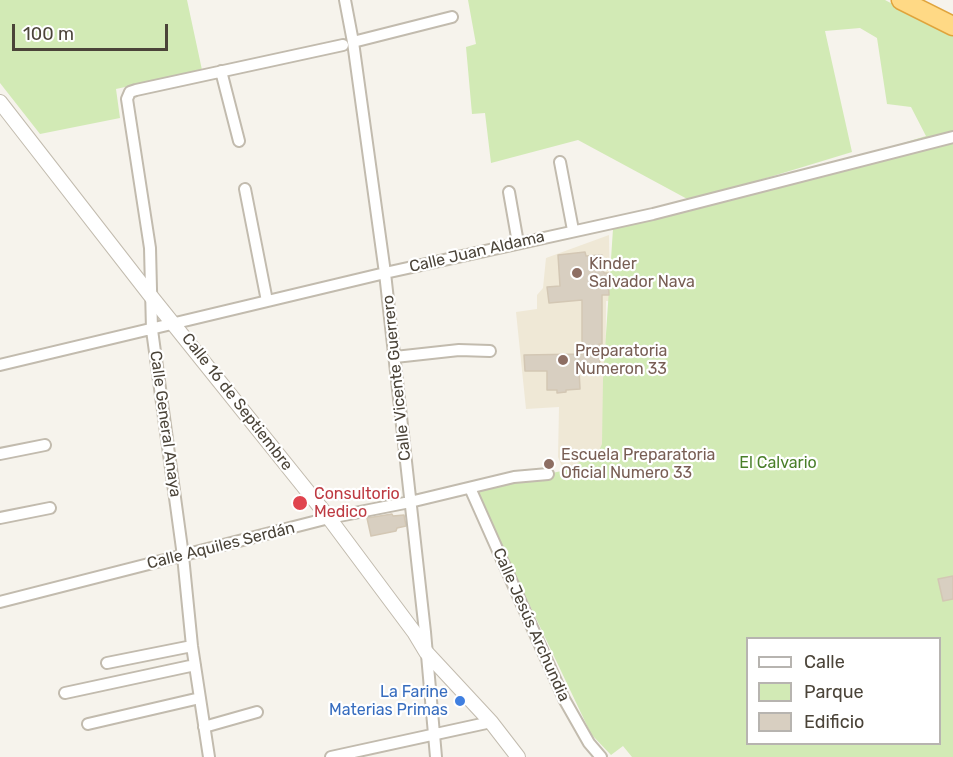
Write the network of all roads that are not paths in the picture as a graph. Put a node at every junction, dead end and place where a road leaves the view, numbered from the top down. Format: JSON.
{"nodes":[{"id":1,"x":345,"y":0,"type":"edge"},
{"id":2,"x":901,"y":0,"type":"edge"},
{"id":3,"x":452,"y":17,"type":"dead end"},
{"id":4,"x":953,"y":26,"type":"edge"},
{"id":5,"x":348,"y":44,"type":"junction"},
{"id":6,"x":221,"y":71,"type":"junction"},
{"id":7,"x":0,"y":102,"type":"edge"},
{"id":8,"x":953,"y":137,"type":"edge"},
{"id":9,"x":239,"y":141,"type":"dead end"},
{"id":10,"x":560,"y":162,"type":"dead end"},
{"id":11,"x":245,"y":189,"type":"dead end"},
{"id":12,"x":509,"y":192,"type":"dead end"},
{"id":13,"x":573,"y":230,"type":"junction"},
{"id":14,"x":518,"y":243,"type":"junction"},
{"id":15,"x":386,"y":273,"type":"junction"},
{"id":16,"x":150,"y":295,"type":"junction"},
{"id":17,"x":267,"y":301,"type":"junction"},
{"id":18,"x":176,"y":324,"type":"junction"},
{"id":19,"x":152,"y":330,"type":"junction"},
{"id":20,"x":490,"y":351,"type":"dead end"},
{"id":21,"x":395,"y":357,"type":"junction"},
{"id":22,"x":0,"y":365,"type":"edge"},
{"id":23,"x":45,"y":445,"type":"dead end"},
{"id":24,"x":0,"y":454,"type":"edge"},
{"id":25,"x":548,"y":474,"type":"dead end"},
{"id":26,"x":470,"y":488,"type":"junction"},
{"id":27,"x":410,"y":502,"type":"junction"},
{"id":28,"x":50,"y":508,"type":"dead end"},
{"id":29,"x":0,"y":518,"type":"edge"},
{"id":30,"x":329,"y":518,"type":"junction"},
{"id":31,"x":183,"y":556,"type":"junction"},
{"id":32,"x":0,"y":602,"type":"edge"},
{"id":33,"x":192,"y":646,"type":"junction"},
{"id":34,"x":426,"y":652,"type":"junction"},
{"id":35,"x":107,"y":663,"type":"dead end"},
{"id":36,"x":195,"y":665,"type":"junction"},
{"id":37,"x":65,"y":693,"type":"dead end"},
{"id":38,"x":200,"y":698,"type":"junction"},
{"id":39,"x":257,"y":712,"type":"dead end"},
{"id":40,"x":491,"y":722,"type":"junction"},
{"id":41,"x":88,"y":724,"type":"dead end"},
{"id":42,"x":204,"y":727,"type":"junction"},
{"id":43,"x":433,"y":735,"type":"junction"},
{"id":44,"x":209,"y":757,"type":"edge"},
{"id":45,"x":331,"y":757,"type":"edge"},
{"id":46,"x":436,"y":757,"type":"edge"},
{"id":47,"x":518,"y":757,"type":"edge"},
{"id":48,"x":601,"y":757,"type":"edge"}],
"edges":[{"from":1,"to":5,"type":"street","name":"Calle Vicente Guerrero"},
{"from":2,"to":4,"type":"highway"},
{"from":3,"to":5,"type":"street"},
{"from":5,"to":6,"type":"street"},
{"from":5,"to":15,"type":"street","name":"Calle Vicente Guerrero"},
{"from":6,"to":9,"type":"street"},
{"from":6,"to":16,"type":"street","name":"Calle General Anaya"},
{"from":7,"to":16,"type":"street","name":"Calle 16 de Septiembre"},
{"from":8,"to":13,"type":"street","name":"Calle Juan Aldama"},
{"from":10,"to":13,"type":"street"},
{"from":11,"to":17,"type":"street"},
{"from":12,"to":14,"type":"street"},
{"from":13,"to":14,"type":"street","name":"Calle Juan Aldama"},
{"from":14,"to":15,"type":"street","name":"Calle Juan Aldama"},
{"from":15,"to":17,"type":"street","name":"Calle Juan Aldama"},
{"from":15,"to":21,"type":"street","name":"Calle Vicente Guerrero"},
{"from":16,"to":18,"type":"street","name":"Calle 16 de Septiembre"},
{"from":16,"to":19,"type":"street","name":"Calle General Anaya"},
{"from":17,"to":18,"type":"street","name":"Calle Juan Aldama"},
{"from":18,"to":19,"type":"street","name":"Calle Juan Aldama"},
{"from":18,"to":30,"type":"street","name":"Calle 16 de Septiembre"},
{"from":19,"to":22,"type":"street","name":"Calle Juan Aldama"},
{"from":19,"to":31,"type":"street","name":"Calle General Anaya"},
{"from":20,"to":21,"type":"street"},
{"from":21,"to":27,"type":"street","name":"Calle Vicente Guerrero"},
{"from":23,"to":24,"type":"street"},
{"from":25,"to":26,"type":"street","name":"Calle Aquiles Serdán"},
{"from":26,"to":27,"type":"street","name":"Calle Aquiles Serdán"},
{"from":26,"to":48,"type":"street","name":"Calle Jesús Archundia"},
{"from":27,"to":30,"type":"street","name":"Calle Aquiles Serdán"},
{"from":27,"to":34,"type":"street","name":"Calle Vicente Guerrero"},
{"from":28,"to":29,"type":"street"},
{"from":30,"to":31,"type":"street","name":"Calle Aquiles Serdán"},
{"from":30,"to":34,"type":"street","name":"Calle 16 de Septiembre"},
{"from":31,"to":32,"type":"street","name":"Calle Aquiles Serdán"},
{"from":31,"to":33,"type":"street","name":"Calle General Anaya"},
{"from":33,"to":35,"type":"street"},
{"from":33,"to":36,"type":"street","name":"Calle General Anaya"},
{"from":34,"to":40,"type":"street","name":"Calle 16 de Septiembre"},
{"from":34,"to":43,"type":"street","name":"Calle Vicente Guerrero"},
{"from":36,"to":37,"type":"street"},
{"from":36,"to":38,"type":"street","name":"Calle General Anaya"},
{"from":38,"to":41,"type":"street"},
{"from":38,"to":42,"type":"street","name":"Calle General Anaya"},
{"from":39,"to":42,"type":"street"},
{"from":40,"to":43,"type":"street"},
{"from":40,"to":47,"type":"street","name":"Calle 16 de Septiembre"},
{"from":42,"to":44,"type":"street","name":"Calle General Anaya"},
{"from":43,"to":45,"type":"street"},
{"from":43,"to":46,"type":"street","name":"Calle Vicente Guerrero"}]}
